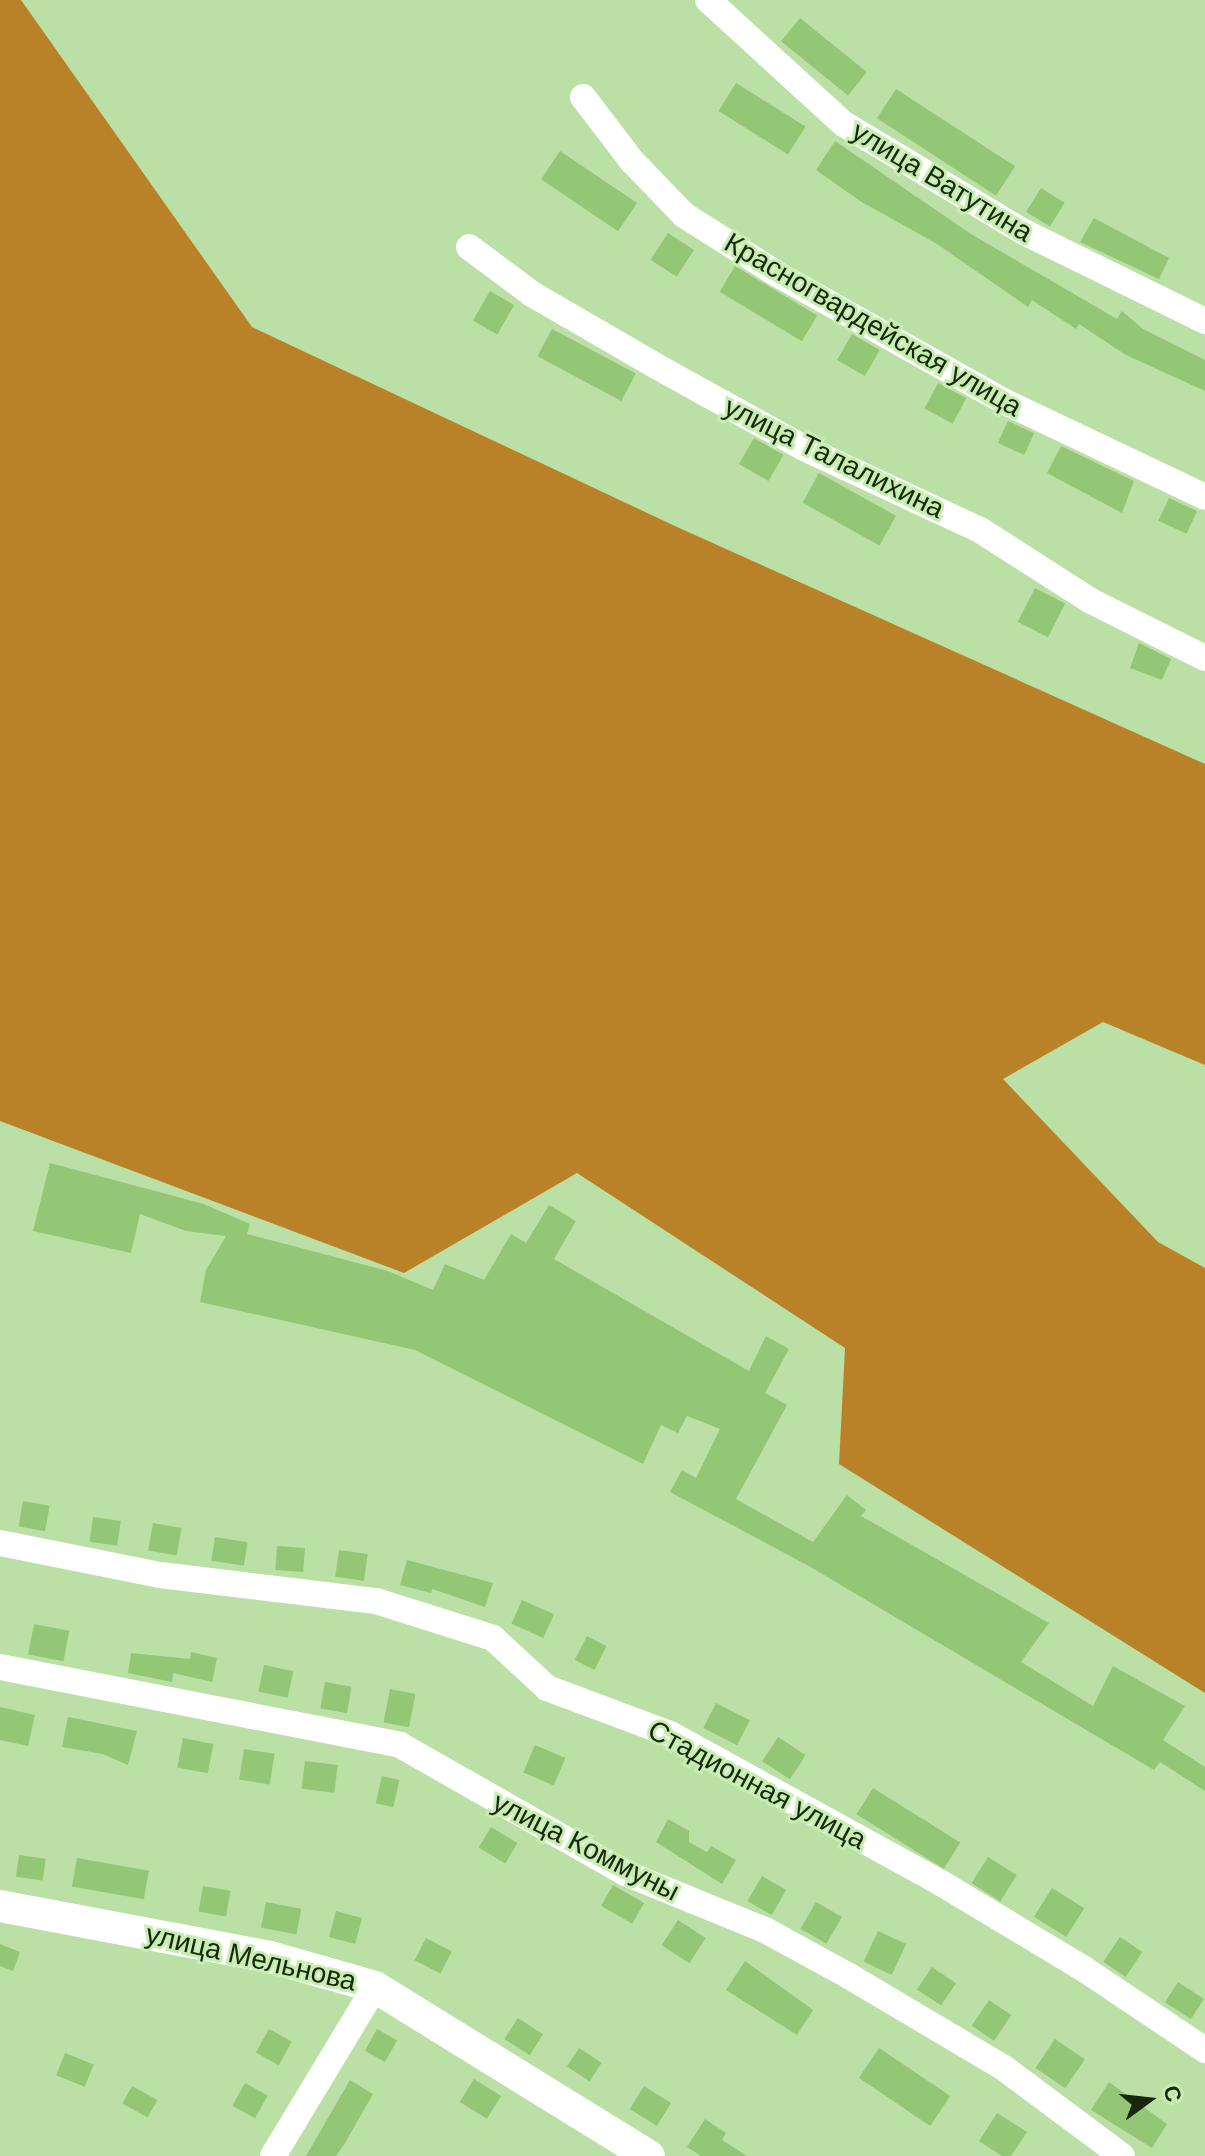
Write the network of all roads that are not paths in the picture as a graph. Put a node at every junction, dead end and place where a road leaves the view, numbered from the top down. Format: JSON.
{"nodes":[{"id":1,"x":708,"y":0,"type":"edge"},
{"id":2,"x":583,"y":97,"type":"dead end"},
{"id":3,"x":469,"y":247,"type":"dead end"},
{"id":4,"x":1205,"y":321,"type":"edge"},
{"id":5,"x":1205,"y":497,"type":"edge"},
{"id":6,"x":1205,"y":658,"type":"edge"},
{"id":7,"x":0,"y":1543,"type":"edge"},
{"id":8,"x":0,"y":1667,"type":"edge"},
{"id":9,"x":0,"y":1906,"type":"edge"},
{"id":10,"x":375,"y":1987,"type":"junction"},
{"id":11,"x":1205,"y":2050,"type":"edge"},
{"id":12,"x":273,"y":2156,"type":"edge"},
{"id":13,"x":648,"y":2156,"type":"edge"},
{"id":14,"x":1122,"y":2156,"type":"edge"}],
"edges":[{"from":1,"to":4,"type":"street","name":"улица Ватутина"},
{"from":2,"to":5,"type":"street","name":"Красногвардейская улица"},
{"from":3,"to":6,"type":"street","name":"улица Талалихина"},
{"from":7,"to":11,"type":"street","name":"Стадионная улица"},
{"from":8,"to":14,"type":"street","name":"улица Коммуны"},
{"from":9,"to":10,"type":"main road","name":"улица Мельнова"},
{"from":10,"to":12,"type":"street"},
{"from":10,"to":13,"type":"main road","name":"улица Мельнова"}]}
